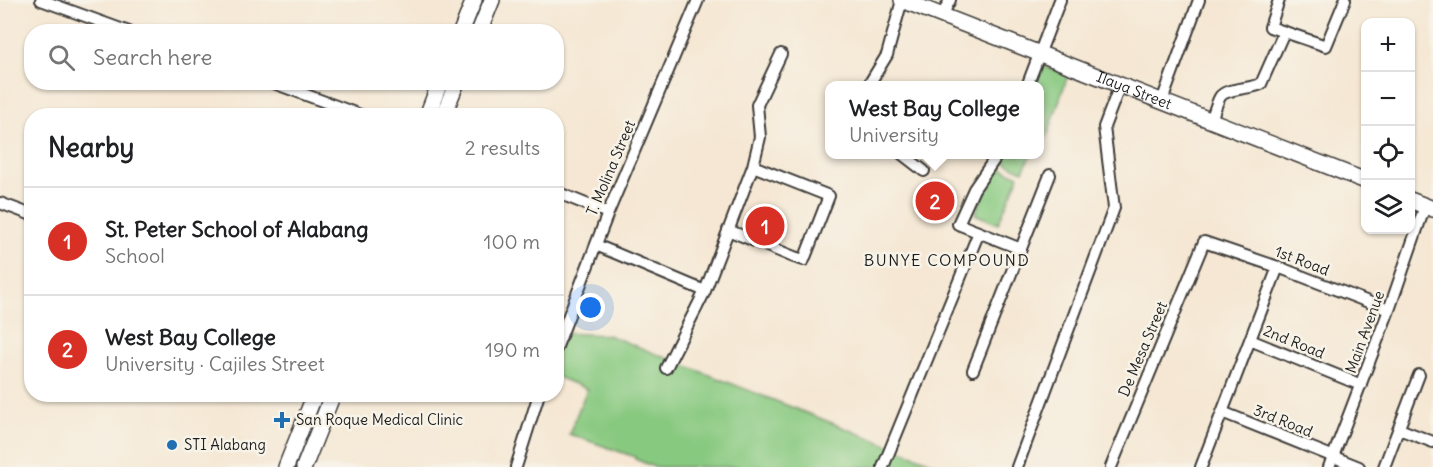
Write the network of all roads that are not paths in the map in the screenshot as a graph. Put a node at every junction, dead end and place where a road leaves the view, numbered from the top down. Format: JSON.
{"nodes":[{"id":1,"x":41,"y":0,"type":"edge"},
{"id":2,"x":474,"y":0,"type":"edge"},
{"id":3,"x":492,"y":0,"type":"edge"},
{"id":4,"x":698,"y":0,"type":"edge"},
{"id":5,"x":902,"y":0,"type":"edge"},
{"id":6,"x":950,"y":0,"type":"edge"},
{"id":7,"x":1060,"y":0,"type":"edge"},
{"id":8,"x":1199,"y":0,"type":"edge"},
{"id":9,"x":1279,"y":0,"type":"edge"},
{"id":10,"x":1345,"y":0,"type":"edge"},
{"id":11,"x":942,"y":16,"type":"junction"},
{"id":12,"x":107,"y":24,"type":"edge"},
{"id":13,"x":464,"y":24,"type":"edge"},
{"id":14,"x":482,"y":24,"type":"edge"},
{"id":15,"x":1284,"y":32,"type":"junction"},
{"id":16,"x":781,"y":54,"type":"dead end"},
{"id":17,"x":1039,"y":54,"type":"junction"},
{"id":18,"x":871,"y":81,"type":"edge"},
{"id":19,"x":1029,"y":81,"type":"edge"},
{"id":20,"x":1120,"y":85,"type":"junction"},
{"id":21,"x":293,"y":90,"type":"edge"},
{"id":22,"x":437,"y":90,"type":"edge"},
{"id":23,"x":454,"y":90,"type":"edge"},
{"id":24,"x":1162,"y":101,"type":"junction"},
{"id":25,"x":341,"y":108,"type":"edge"},
{"id":26,"x":430,"y":108,"type":"edge"},
{"id":27,"x":446,"y":108,"type":"edge"},
{"id":28,"x":1211,"y":120,"type":"junction"},
{"id":29,"x":908,"y":159,"type":"edge"},
{"id":30,"x":995,"y":159,"type":"edge"},
{"id":31,"x":753,"y":166,"type":"junction"},
{"id":32,"x":924,"y":171,"type":"dead end"},
{"id":33,"x":1050,"y":175,"type":"dead end"},
{"id":34,"x":1362,"y":180,"type":"edge"},
{"id":35,"x":564,"y":195,"type":"edge"},
{"id":36,"x":0,"y":203,"type":"edge"},
{"id":37,"x":1429,"y":207,"type":"edge"},
{"id":38,"x":24,"y":212,"type":"edge"},
{"id":39,"x":608,"y":213,"type":"junction"},
{"id":40,"x":728,"y":230,"type":"junction"},
{"id":41,"x":979,"y":232,"type":"junction"},
{"id":42,"x":1204,"y":242,"type":"joint"},
{"id":43,"x":596,"y":245,"type":"junction"},
{"id":44,"x":1021,"y":249,"type":"junction"},
{"id":45,"x":1278,"y":267,"type":"junction"},
{"id":46,"x":705,"y":291,"type":"junction"},
{"id":47,"x":1389,"y":310,"type":"junction"},
{"id":48,"x":564,"y":328,"type":"edge"},
{"id":49,"x":1250,"y":340,"type":"junction"},
{"id":50,"x":666,"y":368,"type":"dead end"},
{"id":51,"x":973,"y":370,"type":"dead end"},
{"id":52,"x":1419,"y":375,"type":"dead end"},
{"id":53,"x":1361,"y":385,"type":"junction"},
{"id":54,"x":312,"y":402,"type":"edge"},
{"id":55,"x":330,"y":402,"type":"edge"},
{"id":56,"x":536,"y":402,"type":"edge"},
{"id":57,"x":1222,"y":412,"type":"junction"},
{"id":58,"x":1399,"y":429,"type":"junction"},
{"id":59,"x":1433,"y":442,"type":"edge"},
{"id":60,"x":1331,"y":462,"type":"edge"},
{"id":61,"x":286,"y":467,"type":"edge"},
{"id":62,"x":304,"y":467,"type":"edge"},
{"id":63,"x":516,"y":467,"type":"edge"},
{"id":64,"x":883,"y":467,"type":"edge"},
{"id":65,"x":1017,"y":467,"type":"edge"},
{"id":66,"x":1111,"y":467,"type":"edge"},
{"id":67,"x":1201,"y":467,"type":"edge"},
{"id":68,"x":1359,"y":467,"type":"edge"},
{"id":69,"x":1384,"y":467,"type":"edge"}],
"edges":[{"from":1,"to":12,"type":"street"},
{"from":2,"to":13,"type":"main road"},
{"from":3,"to":14,"type":"main road"},
{"from":4,"to":39,"type":"street","name":"T. Molina Street"},
{"from":5,"to":11,"type":"main road","name":"Ilaya Street"},
{"from":5,"to":18,"type":"street","name":"Ilaya Street"},
{"from":6,"to":11,"type":"street"},
{"from":7,"to":17,"type":"street"},
{"from":8,"to":24,"type":"street"},
{"from":9,"to":15,"type":"street"},
{"from":10,"to":15,"type":"street"},
{"from":11,"to":17,"type":"main road","name":"Ilaya Street"},
{"from":15,"to":28,"type":"street"},
{"from":16,"to":31,"type":"street"},
{"from":17,"to":19,"type":"street"},
{"from":17,"to":20,"type":"main road","name":"Ilaya Street"},
{"from":20,"to":24,"type":"main road","name":"Ilaya Street"},
{"from":20,"to":65,"type":"street"},
{"from":21,"to":25,"type":"street"},
{"from":22,"to":26,"type":"main road"},
{"from":23,"to":27,"type":"main road"},
{"from":24,"to":28,"type":"main road","name":"Ilaya Street"},
{"from":28,"to":34,"type":"main road","name":"Ilaya Street"},
{"from":29,"to":32,"type":"street"},
{"from":30,"to":41,"type":"street"},
{"from":31,"to":40,"type":"street"},
{"from":31,"to":40,"type":"street"},
{"from":33,"to":44,"type":"street"},
{"from":35,"to":39,"type":"street"},
{"from":36,"to":38,"type":"street"},
{"from":37,"to":47,"type":"street","name":"Main Avenue"},
{"from":39,"to":43,"type":"street","name":"T. Molina Street"},
{"from":40,"to":46,"type":"street"},
{"from":41,"to":44,"type":"street"},
{"from":41,"to":64,"type":"street"},
{"from":42,"to":45,"type":"street","name":"1st Road"},
{"from":42,"to":66,"type":"street","name":"De Mesa Street"},
{"from":43,"to":46,"type":"street"},
{"from":43,"to":48,"type":"street","name":"T. Molina Street"},
{"from":44,"to":51,"type":"street"},
{"from":45,"to":47,"type":"street","name":"1st Road"},
{"from":45,"to":49,"type":"street"},
{"from":46,"to":50,"type":"street"},
{"from":47,"to":53,"type":"street","name":"Main Avenue"},
{"from":49,"to":53,"type":"street","name":"2nd Road"},
{"from":49,"to":57,"type":"street"},
{"from":52,"to":58,"type":"street"},
{"from":53,"to":60,"type":"street","name":"Main Avenue"},
{"from":54,"to":61,"type":"main road"},
{"from":55,"to":62,"type":"main road"},
{"from":56,"to":63,"type":"street"},
{"from":57,"to":60,"type":"street","name":"3rd Road"},
{"from":57,"to":67,"type":"street"},
{"from":58,"to":59,"type":"street"},
{"from":58,"to":69,"type":"street"},
{"from":60,"to":68,"type":"street","name":"3rd Road"}]}
